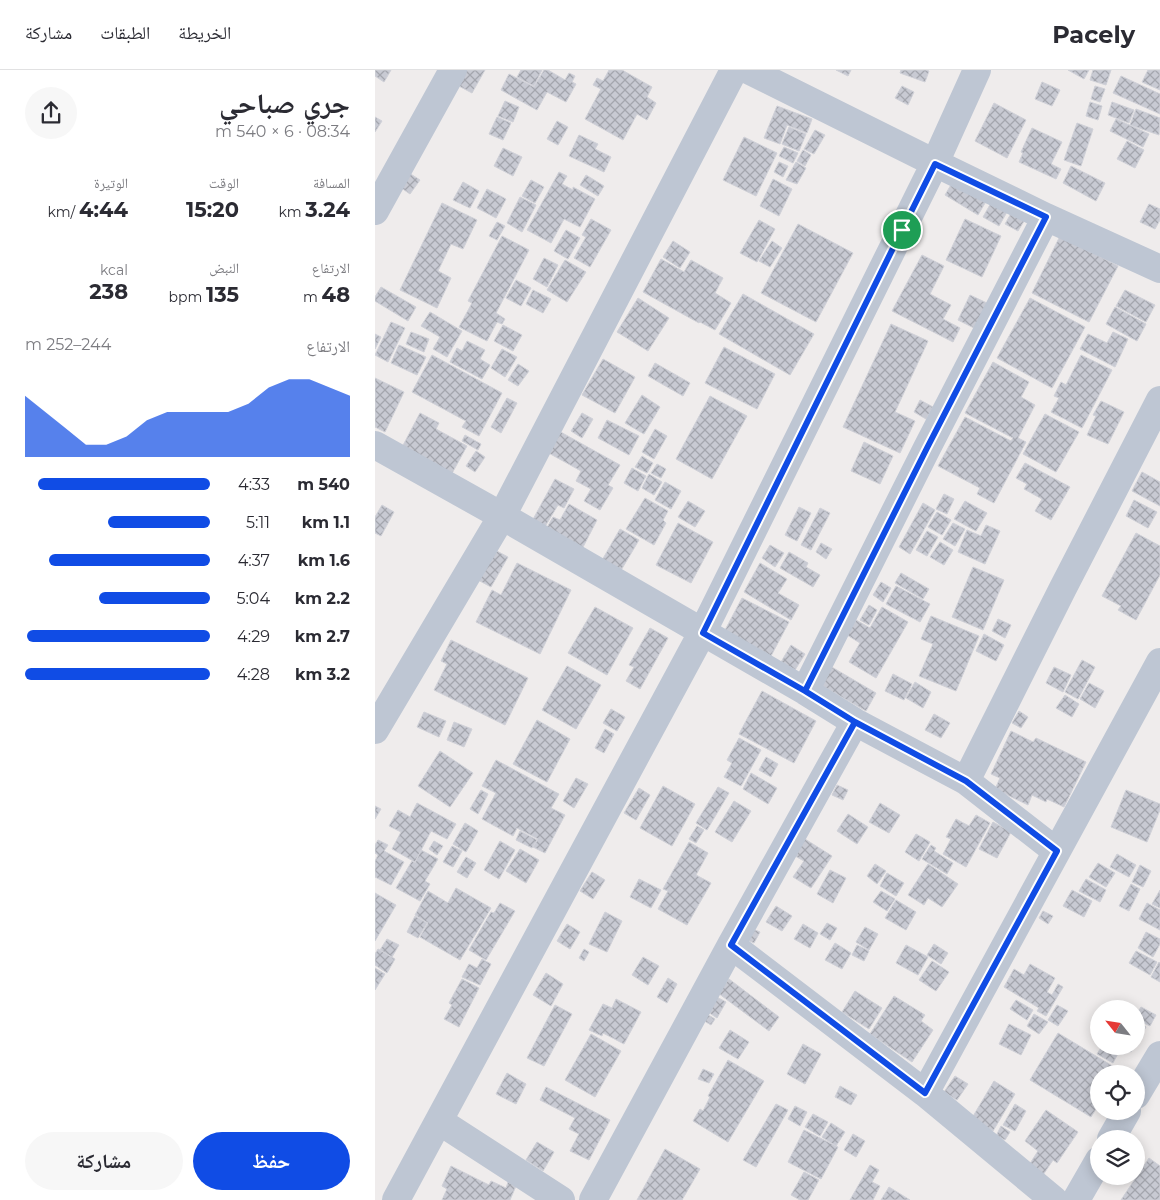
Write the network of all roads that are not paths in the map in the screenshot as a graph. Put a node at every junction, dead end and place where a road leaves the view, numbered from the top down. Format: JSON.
{"nodes":[{"id":1,"x":453,"y":70,"type":"edge"},
{"id":2,"x":734,"y":70,"type":"edge"},
{"id":3,"x":748,"y":70,"type":"edge"},
{"id":4,"x":977,"y":70,"type":"edge"},
{"id":5,"x":935,"y":164,"type":"junction"},
{"id":6,"x":375,"y":211,"type":"edge"},
{"id":7,"x":1046,"y":217,"type":"junction"},
{"id":8,"x":1160,"y":269,"type":"edge"},
{"id":9,"x":1160,"y":400,"type":"edge"},
{"id":10,"x":375,"y":445,"type":"edge"},
{"id":11,"x":502,"y":516,"type":"junction"},
{"id":12,"x":703,"y":633,"type":"junction"},
{"id":13,"x":1160,"y":662,"type":"edge"},
{"id":14,"x":805,"y":691,"type":"junction"},
{"id":15,"x":855,"y":722,"type":"junction"},
{"id":16,"x":375,"y":730,"type":"edge"},
{"id":17,"x":966,"y":781,"type":"junction"},
{"id":18,"x":1057,"y":851,"type":"junction"},
{"id":19,"x":731,"y":945,"type":"junction"},
{"id":20,"x":1160,"y":1055,"type":"edge"},
{"id":21,"x":1145,"y":1081,"type":"edge"},
{"id":22,"x":925,"y":1093,"type":"junction"},
{"id":23,"x":439,"y":1121,"type":"junction"},
{"id":24,"x":1090,"y":1175,"type":"edge"},
{"id":25,"x":396,"y":1200,"type":"edge"},
{"id":26,"x":561,"y":1200,"type":"edge"},
{"id":27,"x":593,"y":1200,"type":"edge"},
{"id":28,"x":1054,"y":1200,"type":"edge"},
{"id":29,"x":1075,"y":1200,"type":"edge"}],
"edges":[{"from":1,"to":6,"type":"street"},
{"from":2,"to":11,"type":"street"},
{"from":3,"to":5,"type":"street"},
{"from":4,"to":5,"type":"street"},
{"from":5,"to":7,"type":"street"},
{"from":5,"to":12,"type":"street"},
{"from":7,"to":8,"type":"street"},
{"from":7,"to":14,"type":"street"},
{"from":9,"to":17,"type":"street"},
{"from":10,"to":11,"type":"street"},
{"from":11,"to":12,"type":"street"},
{"from":11,"to":16,"type":"street"},
{"from":12,"to":14,"type":"street"},
{"from":12,"to":23,"type":"street"},
{"from":13,"to":18,"type":"street"},
{"from":14,"to":15,"type":"street"},
{"from":15,"to":17,"type":"street"},
{"from":15,"to":19,"type":"street"},
{"from":17,"to":18,"type":"street"},
{"from":18,"to":22,"type":"street"},
{"from":19,"to":22,"type":"street"},
{"from":19,"to":27,"type":"street"},
{"from":20,"to":21,"type":"street"},
{"from":22,"to":28,"type":"street"},
{"from":23,"to":25,"type":"street"},
{"from":23,"to":26,"type":"street"},
{"from":24,"to":29,"type":"street"}]}
